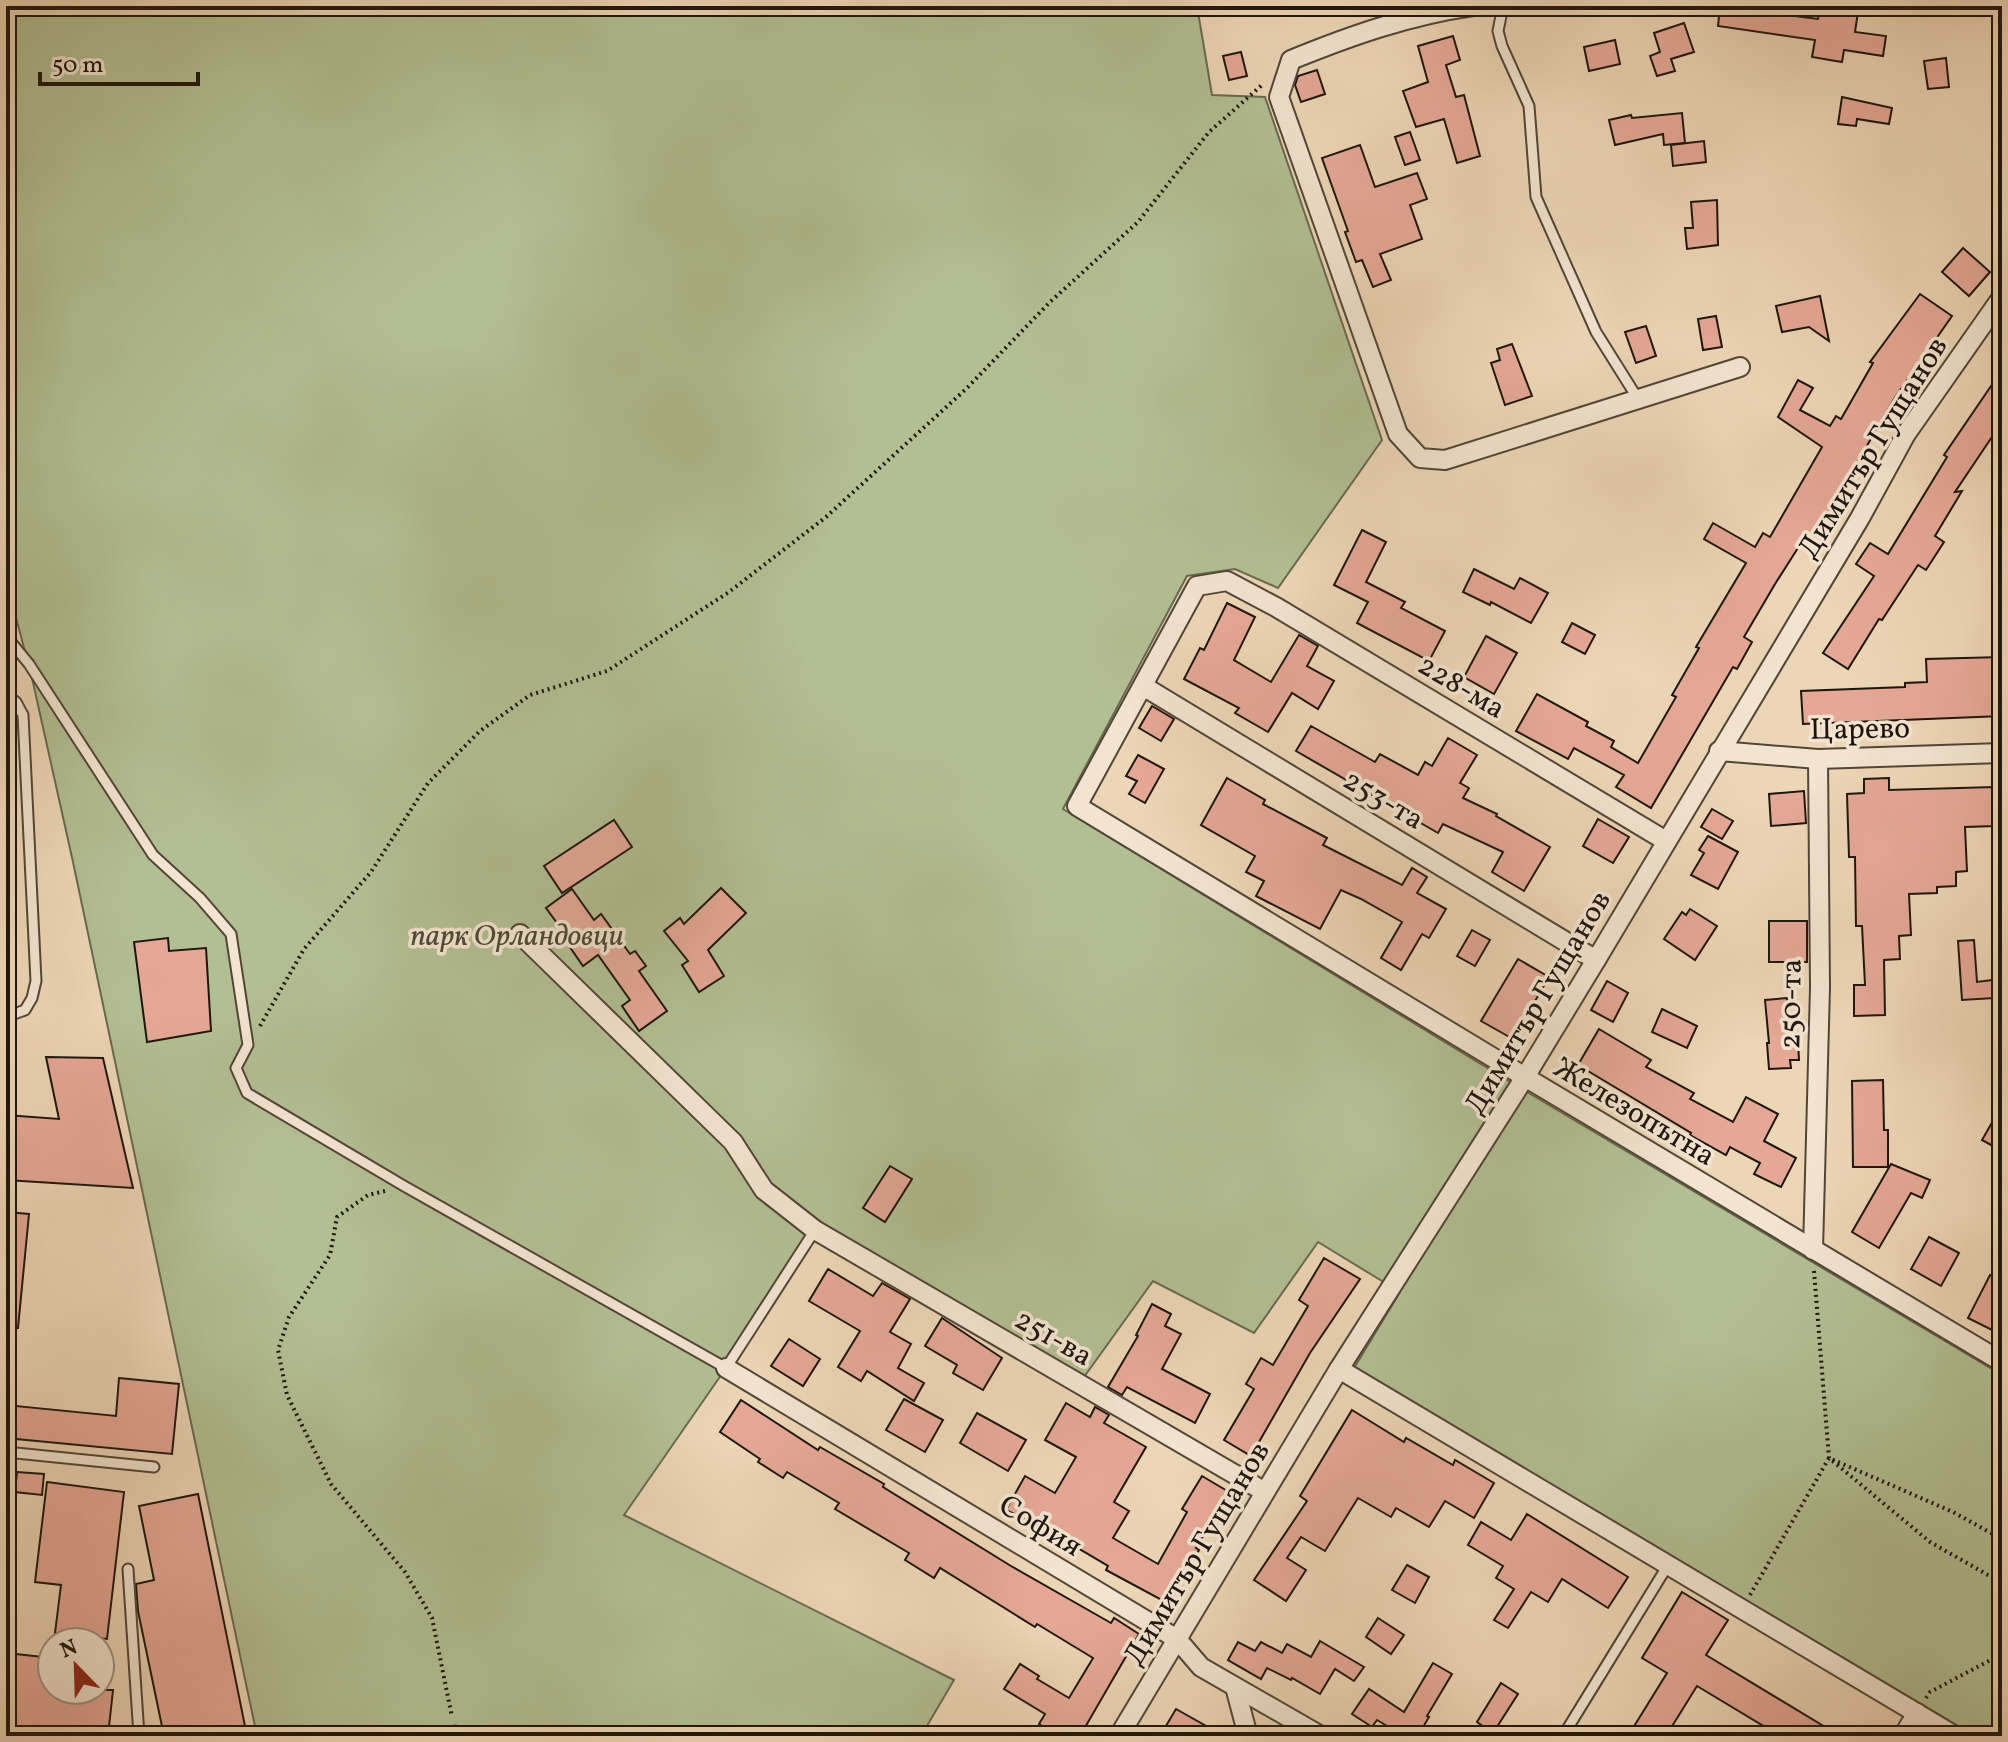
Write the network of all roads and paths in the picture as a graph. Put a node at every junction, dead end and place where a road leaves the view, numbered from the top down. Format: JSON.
{"nodes":[{"id":1,"x":1473,"y":6,"type":"edge"},
{"id":2,"x":1503,"y":6,"type":"edge"},
{"id":3,"x":1438,"y":8,"type":"edge"},
{"id":4,"x":1291,"y":60,"type":"junction"},
{"id":5,"x":2000,"y":302,"type":"edge"},
{"id":6,"x":1740,"y":367,"type":"dead end"},
{"id":7,"x":1638,"y":399,"type":"junction"},
{"id":8,"x":6,"y":636,"type":"edge"},
{"id":9,"x":1143,"y":686,"type":"junction"},
{"id":10,"x":6,"y":694,"type":"edge"},
{"id":11,"x":1719,"y":751,"type":"junction"},
{"id":12,"x":2002,"y":753,"type":"edge"},
{"id":13,"x":1818,"y":759,"type":"junction"},
{"id":14,"x":1666,"y":841,"type":"junction"},
{"id":15,"x":520,"y":934,"type":"dead end"},
{"id":16,"x":1596,"y":960,"type":"junction"},
{"id":17,"x":6,"y":1017,"type":"edge"},
{"id":18,"x":248,"y":1045,"type":"junction"},
{"id":19,"x":1525,"y":1077,"type":"junction"},
{"id":20,"x":404,"y":1186,"type":"junction"},
{"id":21,"x":815,"y":1230,"type":"junction"},
{"id":22,"x":1813,"y":1250,"type":"junction"},
{"id":23,"x":2002,"y":1362,"type":"edge"},
{"id":24,"x":726,"y":1368,"type":"junction"},
{"id":25,"x":1339,"y":1369,"type":"junction"},
{"id":26,"x":6,"y":1452,"type":"edge"},
{"id":27,"x":1829,"y":1458,"type":"junction"},
{"id":28,"x":154,"y":1467,"type":"dead end"},
{"id":29,"x":1265,"y":1492,"type":"junction"},
{"id":30,"x":2002,"y":1539,"type":"edge"},
{"id":31,"x":1668,"y":1565,"type":"junction"},
{"id":32,"x":128,"y":1569,"type":"dead end"},
{"id":33,"x":2002,"y":1583,"type":"edge"},
{"id":34,"x":1742,"y":1609,"type":"junction"},
{"id":35,"x":1177,"y":1639,"type":"junction"},
{"id":36,"x":2002,"y":1654,"type":"edge"},
{"id":37,"x":1235,"y":1687,"type":"junction"},
{"id":38,"x":1917,"y":1713,"type":"junction"},
{"id":39,"x":456,"y":1734,"type":"edge"},
{"id":40,"x":139,"y":1736,"type":"edge"},
{"id":41,"x":1119,"y":1736,"type":"edge"},
{"id":42,"x":1248,"y":1736,"type":"edge"},
{"id":43,"x":1321,"y":1736,"type":"edge"},
{"id":44,"x":1563,"y":1736,"type":"edge"},
{"id":45,"x":1903,"y":1736,"type":"edge"},
{"id":46,"x":1955,"y":1736,"type":"edge"}],
"edges":[{"from":1,"to":3,"type":"street"},
{"from":2,"to":7,"type":"lane"},
{"from":3,"to":4,"type":"street"},
{"from":4,"to":7,"type":"street"},
{"from":4,"to":18,"type":"path"},
{"from":5,"to":11,"type":"street","name":"Димитър Гущанов"},
{"from":6,"to":7,"type":"street"},
{"from":8,"to":18,"type":"lane"},
{"from":9,"to":14,"type":"street","name":"228-ма"},
{"from":9,"to":16,"type":"street","name":"253-та"},
{"from":9,"to":19,"type":"street","name":"Железопътна"},
{"from":10,"to":17,"type":"lane"},
{"from":11,"to":13,"type":"street","name":"Царево"},
{"from":11,"to":14,"type":"street","name":"Димитър Гущанов"},
{"from":12,"to":13,"type":"street","name":"Царево"},
{"from":13,"to":22,"type":"street","name":"250-та"},
{"from":14,"to":16,"type":"street","name":"Димитър Гущанов"},
{"from":15,"to":21,"type":"street","name":"251-ва"},
{"from":16,"to":19,"type":"street","name":"Димитър Гущанов"},
{"from":18,"to":20,"type":"lane"},
{"from":19,"to":22,"type":"street","name":"Железопътна"},
{"from":19,"to":25,"type":"street","name":"Димитър Гущанов"},
{"from":20,"to":24,"type":"lane"},
{"from":20,"to":39,"type":"path"},
{"from":21,"to":24,"type":"lane"},
{"from":21,"to":29,"type":"street","name":"251-ва"},
{"from":22,"to":23,"type":"street","name":"Железопътна"},
{"from":22,"to":27,"type":"path"},
{"from":24,"to":35,"type":"street","name":"София"},
{"from":25,"to":29,"type":"street","name":"Димитър Гущанов"},
{"from":25,"to":31,"type":"street"},
{"from":26,"to":28,"type":"lane"},
{"from":27,"to":30,"type":"path"},
{"from":27,"to":33,"type":"path"},
{"from":27,"to":34,"type":"path"},
{"from":29,"to":35,"type":"street","name":"Димитър Гущанов"},
{"from":31,"to":34,"type":"street"},
{"from":31,"to":44,"type":"lane"},
{"from":32,"to":40,"type":"lane"},
{"from":34,"to":38,"type":"street"},
{"from":35,"to":37,"type":"street","name":"София"},
{"from":35,"to":41,"type":"street","name":"Димитър Гущанов"},
{"from":36,"to":38,"type":"path"},
{"from":37,"to":42,"type":"street"},
{"from":37,"to":43,"type":"street","name":"София"},
{"from":38,"to":45,"type":"street"},
{"from":38,"to":46,"type":"street"}]}
